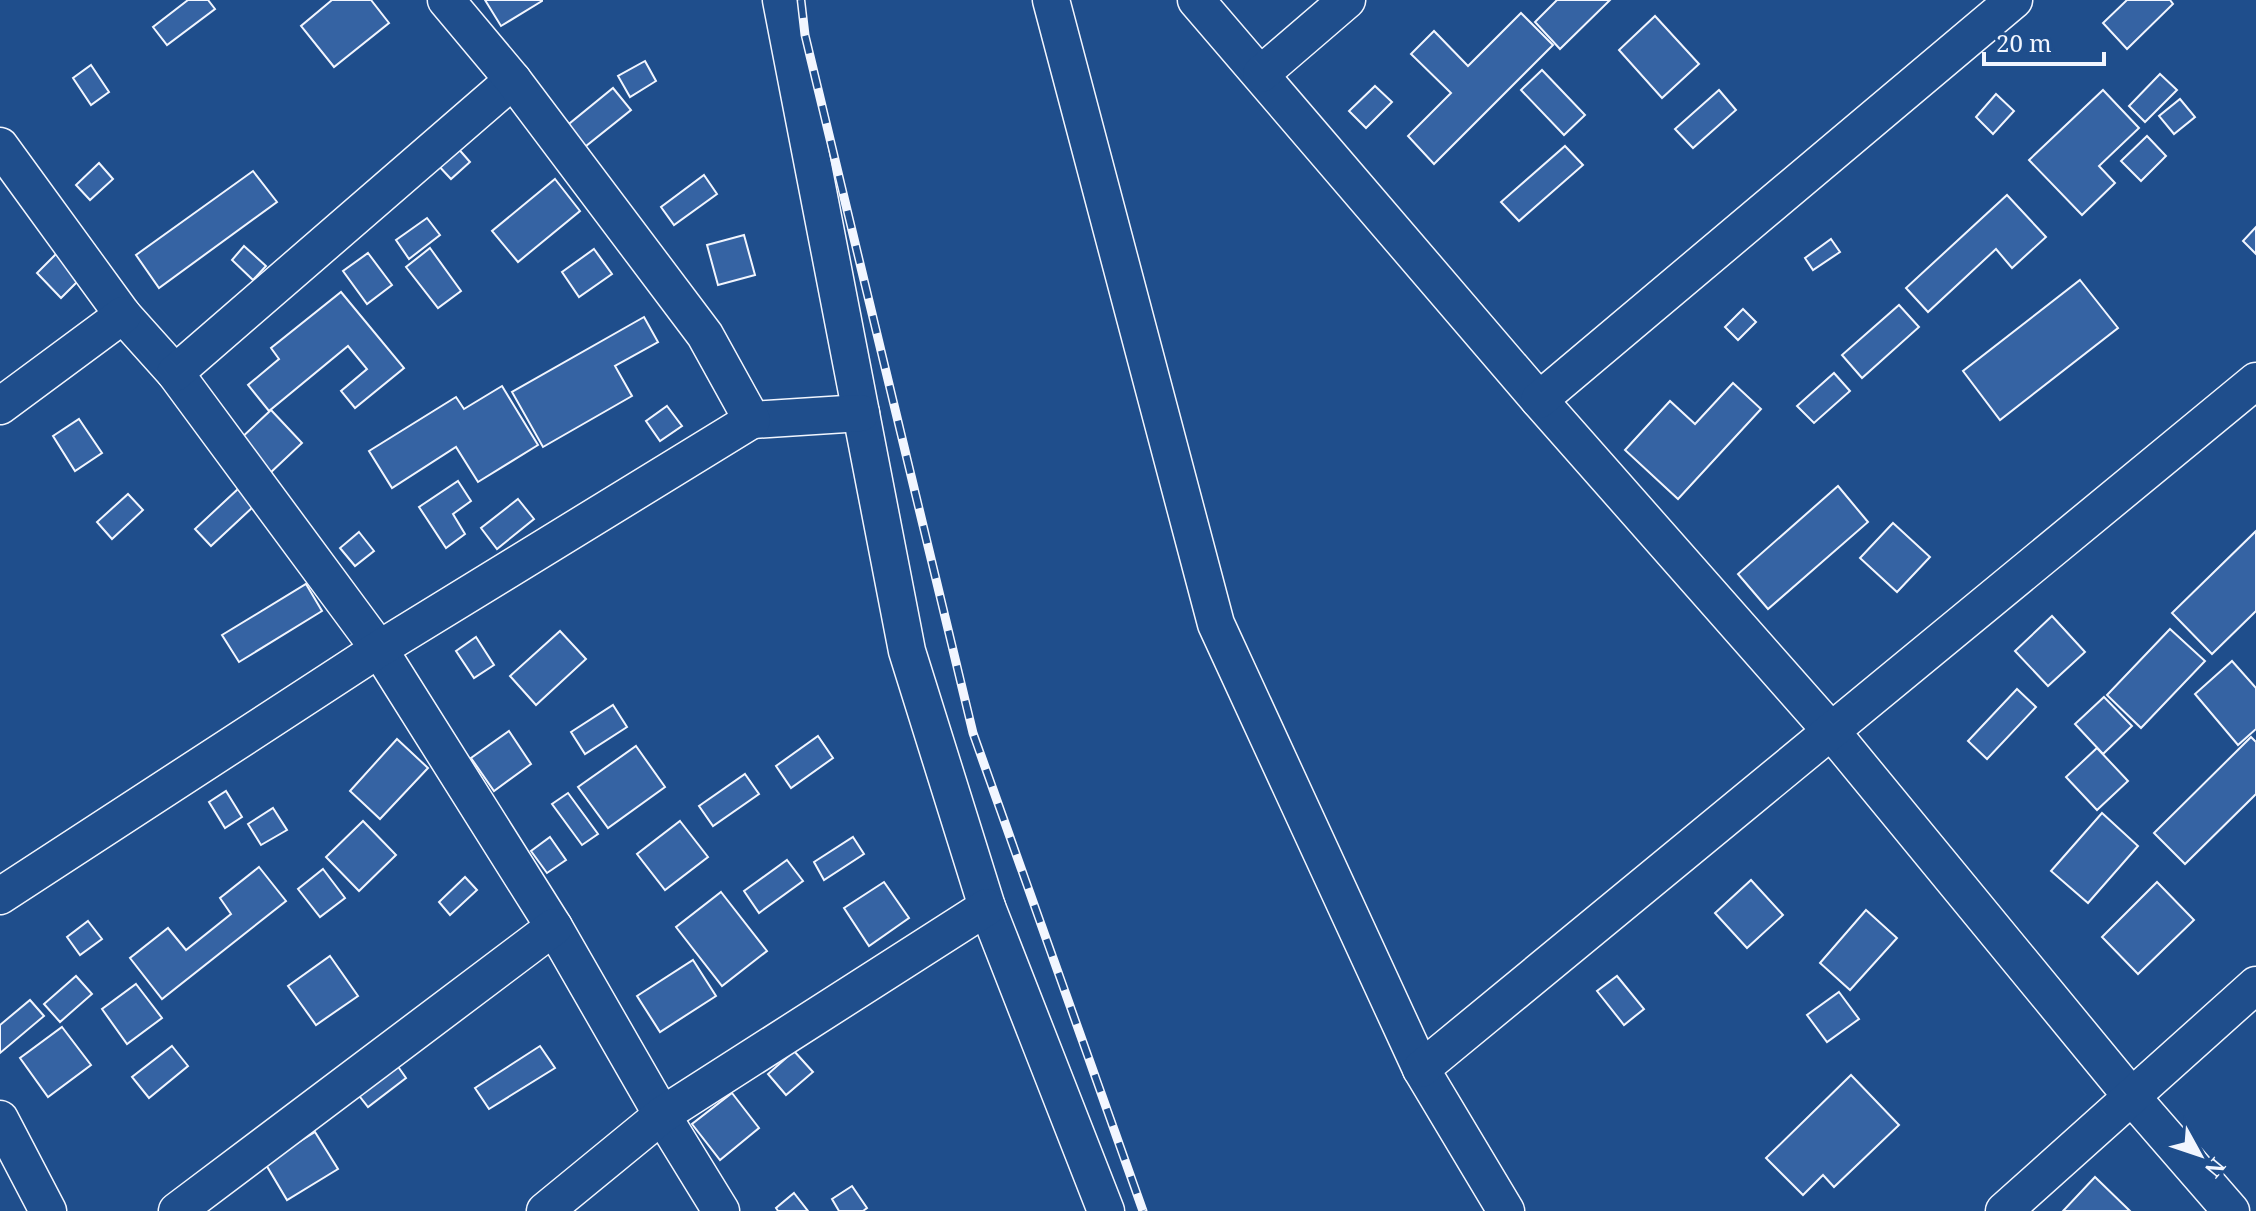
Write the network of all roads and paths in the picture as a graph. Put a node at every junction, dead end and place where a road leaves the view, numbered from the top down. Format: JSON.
{"nodes":[{"id":1,"x":446,"y":0,"type":"edge"},
{"id":2,"x":781,"y":0,"type":"edge"},
{"id":3,"x":1051,"y":0,"type":"edge"},
{"id":4,"x":1196,"y":0,"type":"edge"},
{"id":5,"x":1347,"y":0,"type":"edge"},
{"id":6,"x":2014,"y":0,"type":"edge"},
{"id":7,"x":1261,"y":74,"type":"junction"},
{"id":8,"x":513,"y":80,"type":"junction"},
{"id":9,"x":0,"y":146,"type":"edge"},
{"id":10,"x":123,"y":315,"type":"junction"},
{"id":11,"x":175,"y":373,"type":"junction"},
{"id":12,"x":2256,"y":381,"type":"edge"},
{"id":13,"x":1539,"y":400,"type":"junction"},
{"id":14,"x":0,"y":406,"type":"edge"},
{"id":15,"x":861,"y":413,"type":"junction"},
{"id":16,"x":752,"y":420,"type":"junction"},
{"id":17,"x":379,"y":649,"type":"junction"},
{"id":18,"x":1831,"y":731,"type":"junction"},
{"id":19,"x":0,"y":896,"type":"edge"},
{"id":20,"x":987,"y":907,"type":"junction"},
{"id":21,"x":554,"y":927,"type":"junction"},
{"id":22,"x":2256,"y":985,"type":"edge"},
{"id":23,"x":1421,"y":1069,"type":"junction"},
{"id":24,"x":2132,"y":1097,"type":"junction"},
{"id":25,"x":662,"y":1115,"type":"junction"},
{"id":26,"x":0,"y":1119,"type":"edge"},
{"id":27,"x":48,"y":1211,"type":"edge"},
{"id":28,"x":177,"y":1211,"type":"edge"},
{"id":29,"x":545,"y":1211,"type":"edge"},
{"id":30,"x":721,"y":1211,"type":"edge"},
{"id":31,"x":1106,"y":1211,"type":"edge"},
{"id":32,"x":1506,"y":1211,"type":"edge"},
{"id":33,"x":2004,"y":1211,"type":"edge"},
{"id":34,"x":2231,"y":1211,"type":"edge"}],
"edges":[{"from":1,"to":8,"type":"street"},
{"from":2,"to":15,"type":"street"},
{"from":3,"to":23,"type":"street"},
{"from":4,"to":7,"type":"street"},
{"from":5,"to":7,"type":"street"},
{"from":6,"to":13,"type":"street"},
{"from":7,"to":13,"type":"street"},
{"from":8,"to":11,"type":"street"},
{"from":8,"to":16,"type":"street"},
{"from":9,"to":10,"type":"street"},
{"from":10,"to":11,"type":"street"},
{"from":10,"to":14,"type":"street"},
{"from":11,"to":17,"type":"street"},
{"from":12,"to":18,"type":"street"},
{"from":13,"to":18,"type":"street"},
{"from":15,"to":16,"type":"street"},
{"from":15,"to":20,"type":"street"},
{"from":16,"to":17,"type":"street"},
{"from":17,"to":19,"type":"street"},
{"from":17,"to":21,"type":"street"},
{"from":18,"to":23,"type":"street"},
{"from":18,"to":24,"type":"street"},
{"from":20,"to":25,"type":"street"},
{"from":20,"to":31,"type":"street"},
{"from":21,"to":25,"type":"street"},
{"from":21,"to":28,"type":"street"},
{"from":22,"to":24,"type":"street"},
{"from":23,"to":32,"type":"street"},
{"from":24,"to":33,"type":"street"},
{"from":24,"to":34,"type":"street"},
{"from":25,"to":29,"type":"street"},
{"from":25,"to":30,"type":"street"},
{"from":26,"to":27,"type":"street"}]}
